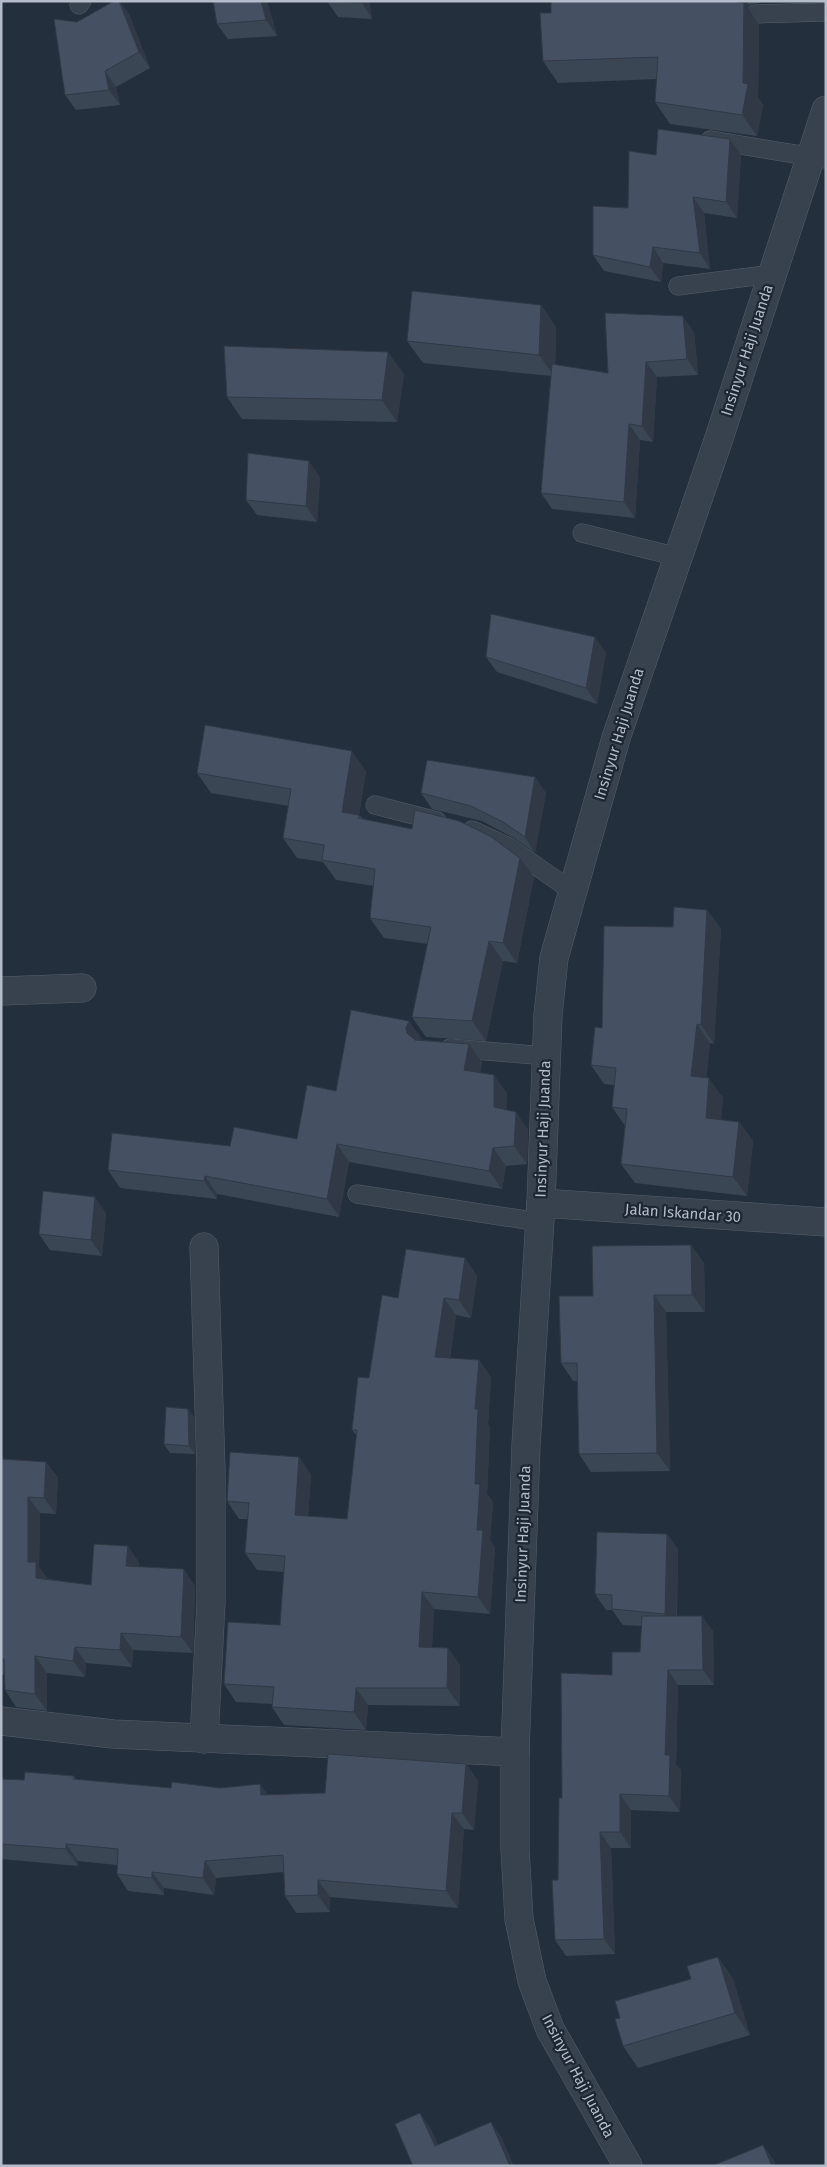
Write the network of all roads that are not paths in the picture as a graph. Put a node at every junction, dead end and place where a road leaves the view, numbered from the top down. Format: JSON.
{"nodes":[{"id":1,"x":826,"y":12,"type":"edge"},
{"id":2,"x":755,"y":14,"type":"dead end"},
{"id":3,"x":826,"y":110,"type":"edge"},
{"id":4,"x":691,"y":137,"type":"edge"},
{"id":5,"x":818,"y":158,"type":"edge"},
{"id":6,"x":772,"y":274,"type":"junction"},
{"id":7,"x":678,"y":286,"type":"dead end"},
{"id":8,"x":582,"y":533,"type":"dead end"},
{"id":9,"x":678,"y":557,"type":"junction"},
{"id":10,"x":374,"y":805,"type":"dead end"},
{"id":11,"x":572,"y":891,"type":"junction"},
{"id":12,"x":82,"y":988,"type":"dead end"},
{"id":13,"x":1,"y":991,"type":"edge"},
{"id":14,"x":429,"y":1047,"type":"edge"},
{"id":15,"x":546,"y":1056,"type":"junction"},
{"id":16,"x":357,"y":1194,"type":"dead end"},
{"id":17,"x":540,"y":1213,"type":"junction"},
{"id":18,"x":826,"y":1222,"type":"edge"},
{"id":19,"x":204,"y":1247,"type":"dead end"},
{"id":20,"x":1,"y":1721,"type":"edge"},
{"id":21,"x":204,"y":1739,"type":"junction"},
{"id":22,"x":515,"y":1752,"type":"junction"},
{"id":23,"x":628,"y":2166,"type":"edge"}],
"edges":[{"from":1,"to":2,"type":"lane"},
{"from":3,"to":5,"type":"street","name":"Insinyur Haji Juanda"},
{"from":4,"to":5,"type":"lane"},
{"from":5,"to":6,"type":"street","name":"Insinyur Haji Juanda"},
{"from":6,"to":7,"type":"lane"},
{"from":6,"to":9,"type":"street","name":"Insinyur Haji Juanda"},
{"from":8,"to":9,"type":"lane"},
{"from":9,"to":11,"type":"street","name":"Insinyur Haji Juanda"},
{"from":10,"to":11,"type":"lane"},
{"from":11,"to":15,"type":"street","name":"Insinyur Haji Juanda"},
{"from":12,"to":13,"type":"street"},
{"from":14,"to":15,"type":"lane"},
{"from":15,"to":17,"type":"street","name":"Insinyur Haji Juanda"},
{"from":16,"to":17,"type":"lane"},
{"from":17,"to":18,"type":"street","name":"Jalan Iskandar 30"},
{"from":17,"to":22,"type":"street","name":"Insinyur Haji Juanda"},
{"from":19,"to":21,"type":"street"},
{"from":20,"to":21,"type":"street"},
{"from":21,"to":22,"type":"street"},
{"from":22,"to":23,"type":"street","name":"Insinyur Haji Juanda"}]}
